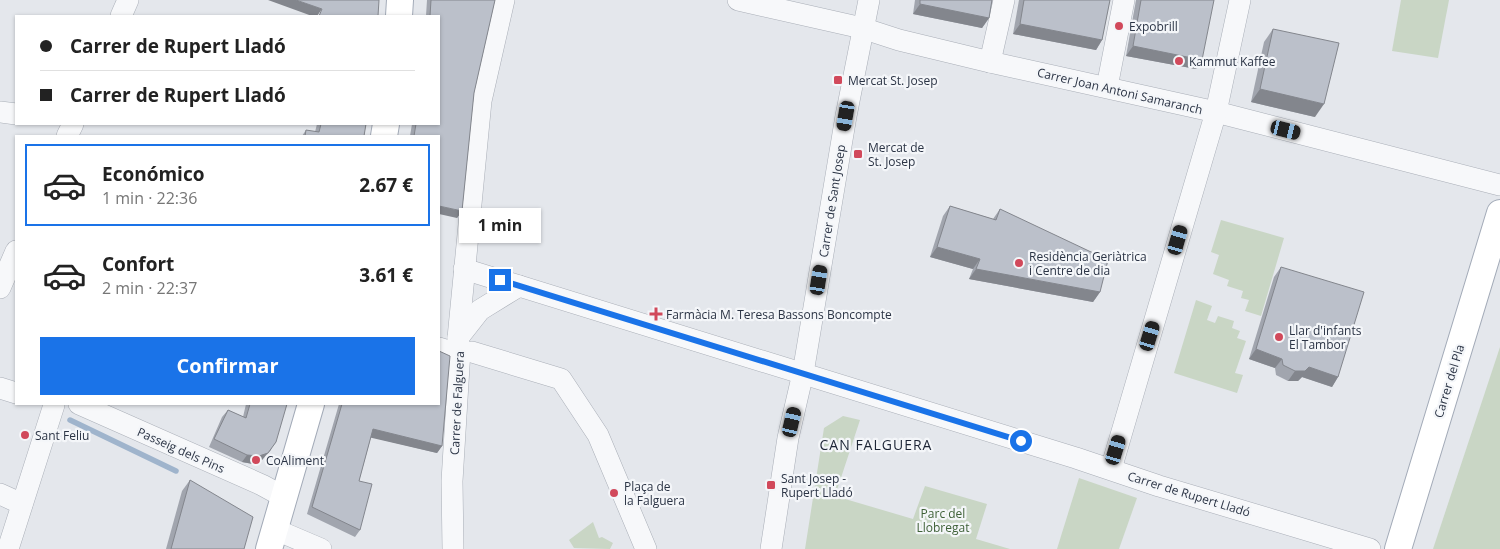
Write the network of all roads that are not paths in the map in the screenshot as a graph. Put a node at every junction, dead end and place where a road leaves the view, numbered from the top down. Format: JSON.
{"nodes":[{"id":1,"x":128,"y":0,"type":"edge"},
{"id":2,"x":400,"y":0,"type":"edge"},
{"id":3,"x":504,"y":0,"type":"edge"},
{"id":4,"x":738,"y":0,"type":"edge"},
{"id":5,"x":868,"y":0,"type":"edge"},
{"id":6,"x":1004,"y":0,"type":"edge"},
{"id":7,"x":1124,"y":0,"type":"edge"},
{"id":8,"x":1240,"y":0,"type":"edge"},
{"id":9,"x":121,"y":15,"type":"edge"},
{"id":10,"x":399,"y":15,"type":"edge"},
{"id":11,"x":862,"y":28,"type":"junction"},
{"id":12,"x":990,"y":62,"type":"junction"},
{"id":13,"x":1107,"y":87,"type":"junction"},
{"id":14,"x":0,"y":112,"type":"edge"},
{"id":15,"x":1216,"y":112,"type":"junction"},
{"id":16,"x":15,"y":114,"type":"edge"},
{"id":17,"x":1500,"y":185,"type":"edge"},
{"id":18,"x":1500,"y":213,"type":"edge"},
{"id":19,"x":15,"y":253,"type":"edge"},
{"id":20,"x":464,"y":269,"type":"junction"},
{"id":21,"x":519,"y":286,"type":"junction"},
{"id":22,"x":0,"y":288,"type":"edge"},
{"id":23,"x":455,"y":347,"type":"edge"},
{"id":24,"x":803,"y":373,"type":"junction"},
{"id":25,"x":0,"y":388,"type":"edge"},
{"id":26,"x":15,"y":394,"type":"edge"},
{"id":27,"x":56,"y":405,"type":"edge"},
{"id":28,"x":80,"y":405,"type":"edge"},
{"id":29,"x":311,"y":405,"type":"edge"},
{"id":30,"x":1110,"y":469,"type":"junction"},
{"id":31,"x":0,"y":494,"type":"edge"},
{"id":32,"x":284,"y":497,"type":"junction"},
{"id":33,"x":22,"y":504,"type":"junction"},
{"id":34,"x":271,"y":539,"type":"edge"},
{"id":35,"x":8,"y":549,"type":"edge"},
{"id":36,"x":321,"y":549,"type":"edge"},
{"id":37,"x":453,"y":549,"type":"edge"},
{"id":38,"x":646,"y":549,"type":"edge"},
{"id":39,"x":771,"y":549,"type":"edge"},
{"id":40,"x":1370,"y":549,"type":"edge"},
{"id":41,"x":1398,"y":549,"type":"edge"}],
"edges":[{"from":1,"to":9,"type":"street"},
{"from":2,"to":10,"type":"main road"},
{"from":3,"to":20,"type":"street"},
{"from":4,"to":11,"type":"street","name":"Carrer Joan Antoni Samaranch"},
{"from":5,"to":11,"type":"street","name":"Carrer de Sant Josep"},
{"from":6,"to":12,"type":"street"},
{"from":7,"to":13,"type":"street"},
{"from":8,"to":15,"type":"street"},
{"from":11,"to":12,"type":"street","name":"Carrer Joan Antoni Samaranch"},
{"from":11,"to":24,"type":"street","name":"Carrer de Sant Josep"},
{"from":12,"to":13,"type":"street","name":"Carrer Joan Antoni Samaranch"},
{"from":13,"to":15,"type":"street","name":"Carrer Joan Antoni Samaranch"},
{"from":14,"to":16,"type":"street"},
{"from":15,"to":17,"type":"street","name":"Carrer Joan Antoni Samaranch"},
{"from":15,"to":30,"type":"street"},
{"from":18,"to":41,"type":"main road","name":"Carrer del Pla"},
{"from":19,"to":22,"type":"street"},
{"from":20,"to":21,"type":"street","name":"Carrer de Rupert Lladó"},
{"from":20,"to":23,"type":"street"},
{"from":21,"to":23,"type":"street","name":"Carrer de Falguera"},
{"from":21,"to":24,"type":"street","name":"Carrer de Rupert Lladó"},
{"from":23,"to":37,"type":"street","name":"Carrer de Falguera"},
{"from":23,"to":38,"type":"street"},
{"from":24,"to":30,"type":"street","name":"Carrer de Rupert Lladó"},
{"from":24,"to":39,"type":"street","name":"Carrer de Sant Josep"},
{"from":25,"to":26,"type":"street"},
{"from":27,"to":33,"type":"street"},
{"from":28,"to":32,"type":"street","name":"Passeig dels Pins"},
{"from":29,"to":32,"type":"main road"},
{"from":30,"to":40,"type":"street","name":"Carrer de Rupert Lladó"},
{"from":31,"to":33,"type":"street"},
{"from":32,"to":34,"type":"main road"},
{"from":33,"to":35,"type":"street"},
{"from":34,"to":36,"type":"street"}]}
